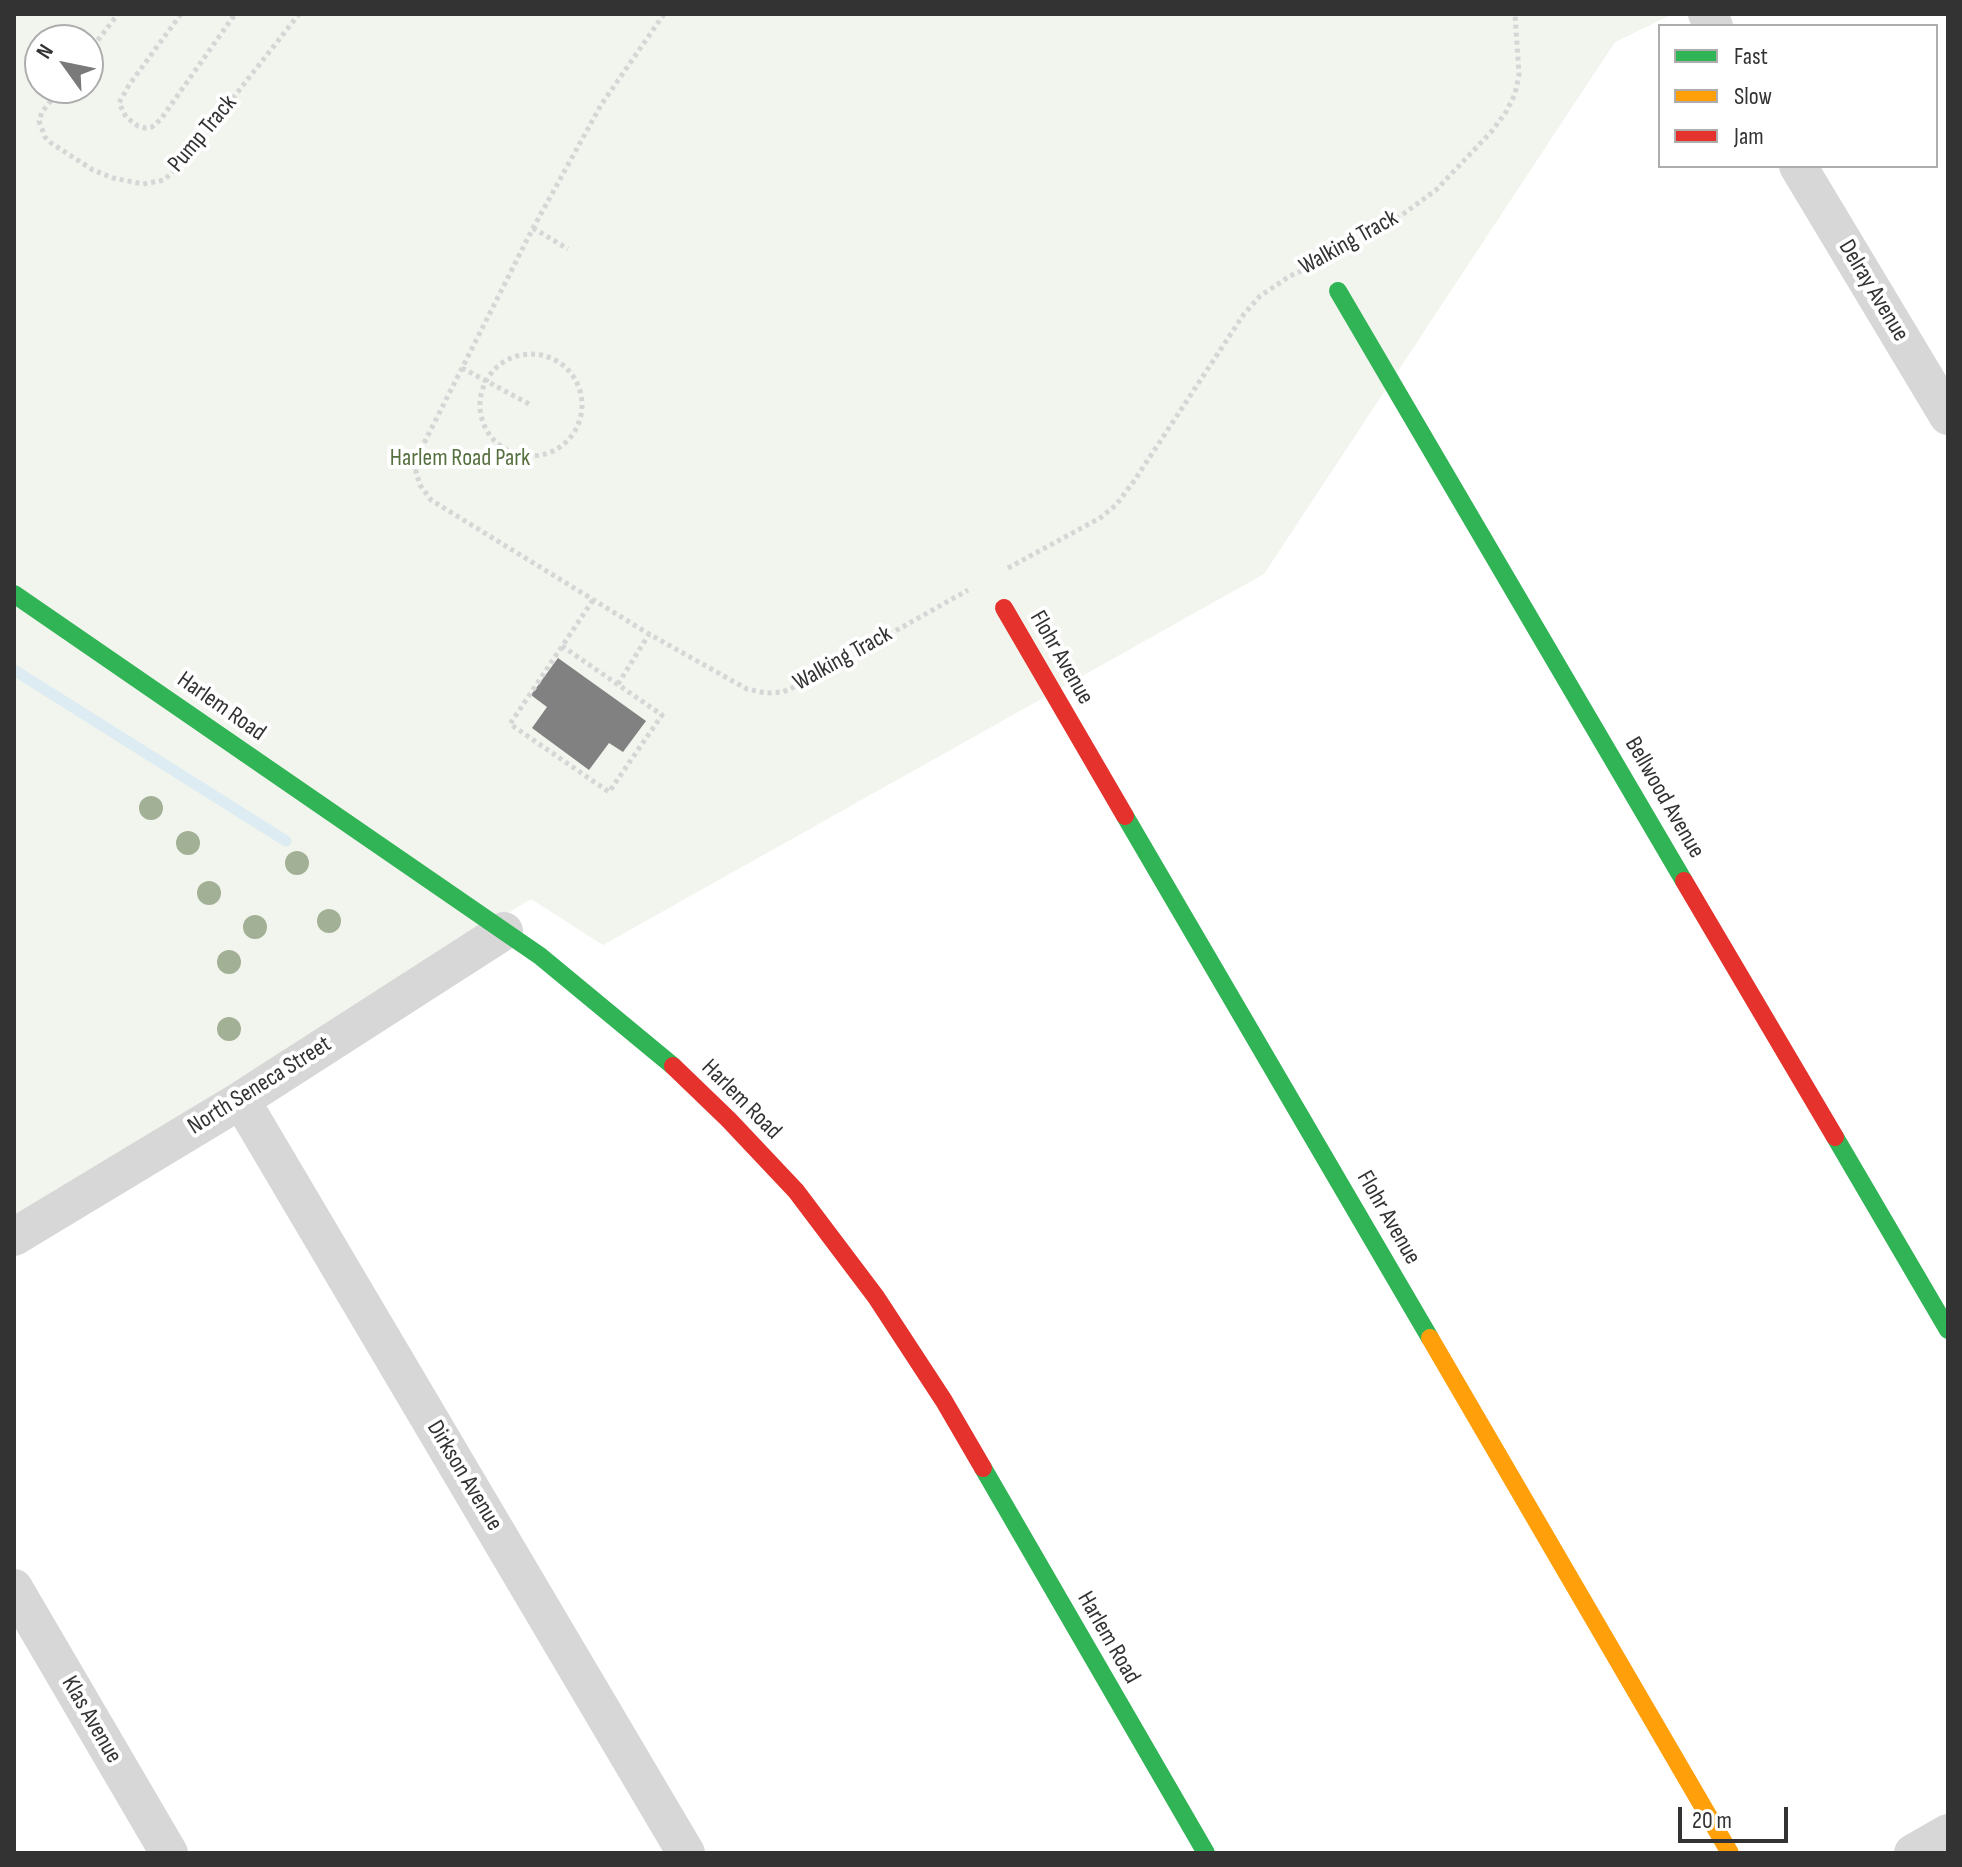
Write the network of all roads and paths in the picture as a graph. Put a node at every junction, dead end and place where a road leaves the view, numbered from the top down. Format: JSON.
{"nodes":[{"id":1,"x":118,"y":14,"type":"edge"},
{"id":2,"x":181,"y":14,"type":"edge"},
{"id":3,"x":235,"y":14,"type":"edge"},
{"id":4,"x":299,"y":14,"type":"edge"},
{"id":5,"x":664,"y":14,"type":"edge"},
{"id":6,"x":1515,"y":14,"type":"edge"},
{"id":7,"x":104,"y":32,"type":"edge"},
{"id":8,"x":48,"y":104,"type":"edge"},
{"id":9,"x":1799,"y":168,"type":"edge"},
{"id":10,"x":533,"y":228,"type":"junction"},
{"id":11,"x":568,"y":249,"type":"dead end"},
{"id":12,"x":1336,"y":253,"type":"dead end"},
{"id":13,"x":1311,"y":266,"type":"dead end"},
{"id":14,"x":1338,"y":291,"type":"dead end"},
{"id":15,"x":462,"y":367,"type":"junction"},
{"id":16,"x":486,"y":382,"type":"junction"},
{"id":17,"x":531,"y":405,"type":"dead end"},
{"id":18,"x":1948,"y":416,"type":"edge"},
{"id":19,"x":999,"y":573,"type":"dead end"},
{"id":20,"x":974,"y":587,"type":"dead end"},
{"id":21,"x":14,"y":594,"type":"edge"},
{"id":22,"x":593,"y":600,"type":"junction"},
{"id":23,"x":1004,"y":608,"type":"dead end"},
{"id":24,"x":649,"y":634,"type":"junction"},
{"id":25,"x":562,"y":646,"type":"junction"},
{"id":26,"x":618,"y":684,"type":"junction"},
{"id":27,"x":504,"y":931,"type":"junction"},
{"id":28,"x":241,"y":1100,"type":"junction"},
{"id":29,"x":14,"y":1237,"type":"edge"},
{"id":30,"x":1948,"y":1330,"type":"edge"},
{"id":31,"x":14,"y":1588,"type":"edge"},
{"id":32,"x":1948,"y":1833,"type":"edge"},
{"id":33,"x":169,"y":1853,"type":"edge"},
{"id":34,"x":686,"y":1853,"type":"edge"},
{"id":35,"x":1206,"y":1853,"type":"edge"},
{"id":36,"x":1730,"y":1853,"type":"edge"},
{"id":37,"x":1913,"y":1853,"type":"edge"}],
"edges":[{"from":1,"to":7,"type":"path"},
{"from":2,"to":3,"type":"path","name":"Pump Track"},
{"from":4,"to":8,"type":"path","name":"Pump Track"},
{"from":5,"to":10,"type":"path","name":"Walking Track"},
{"from":6,"to":12,"type":"path","name":"Walking Track"},
{"from":9,"to":18,"type":"street","name":"Delray Avenue"},
{"from":10,"to":11,"type":"path"},
{"from":10,"to":15,"type":"path","name":"Walking Track"},
{"from":13,"to":19,"type":"path","name":"Walking Track"},
{"from":14,"to":30,"type":"street","name":"Bellwood Avenue"},
{"from":15,"to":16,"type":"path"},
{"from":15,"to":22,"type":"path","name":"Walking Track"},
{"from":16,"to":16,"type":"path"},
{"from":16,"to":17,"type":"path"},
{"from":20,"to":24,"type":"path","name":"Walking Track"},
{"from":21,"to":27,"type":"street","name":"Harlem Road"},
{"from":22,"to":24,"type":"path","name":"Walking Track"},
{"from":22,"to":25,"type":"path"},
{"from":23,"to":36,"type":"street","name":"Flohr Avenue"},
{"from":24,"to":26,"type":"path"},
{"from":25,"to":26,"type":"path"},
{"from":25,"to":26,"type":"path"},
{"from":27,"to":28,"type":"street","name":"North Seneca Street"},
{"from":27,"to":35,"type":"street","name":"Harlem Road"},
{"from":28,"to":29,"type":"street","name":"North Seneca Street"},
{"from":28,"to":34,"type":"street","name":"Dirkson Avenue"},
{"from":31,"to":33,"type":"street","name":"Klas Avenue"},
{"from":32,"to":37,"type":"street"}]}
